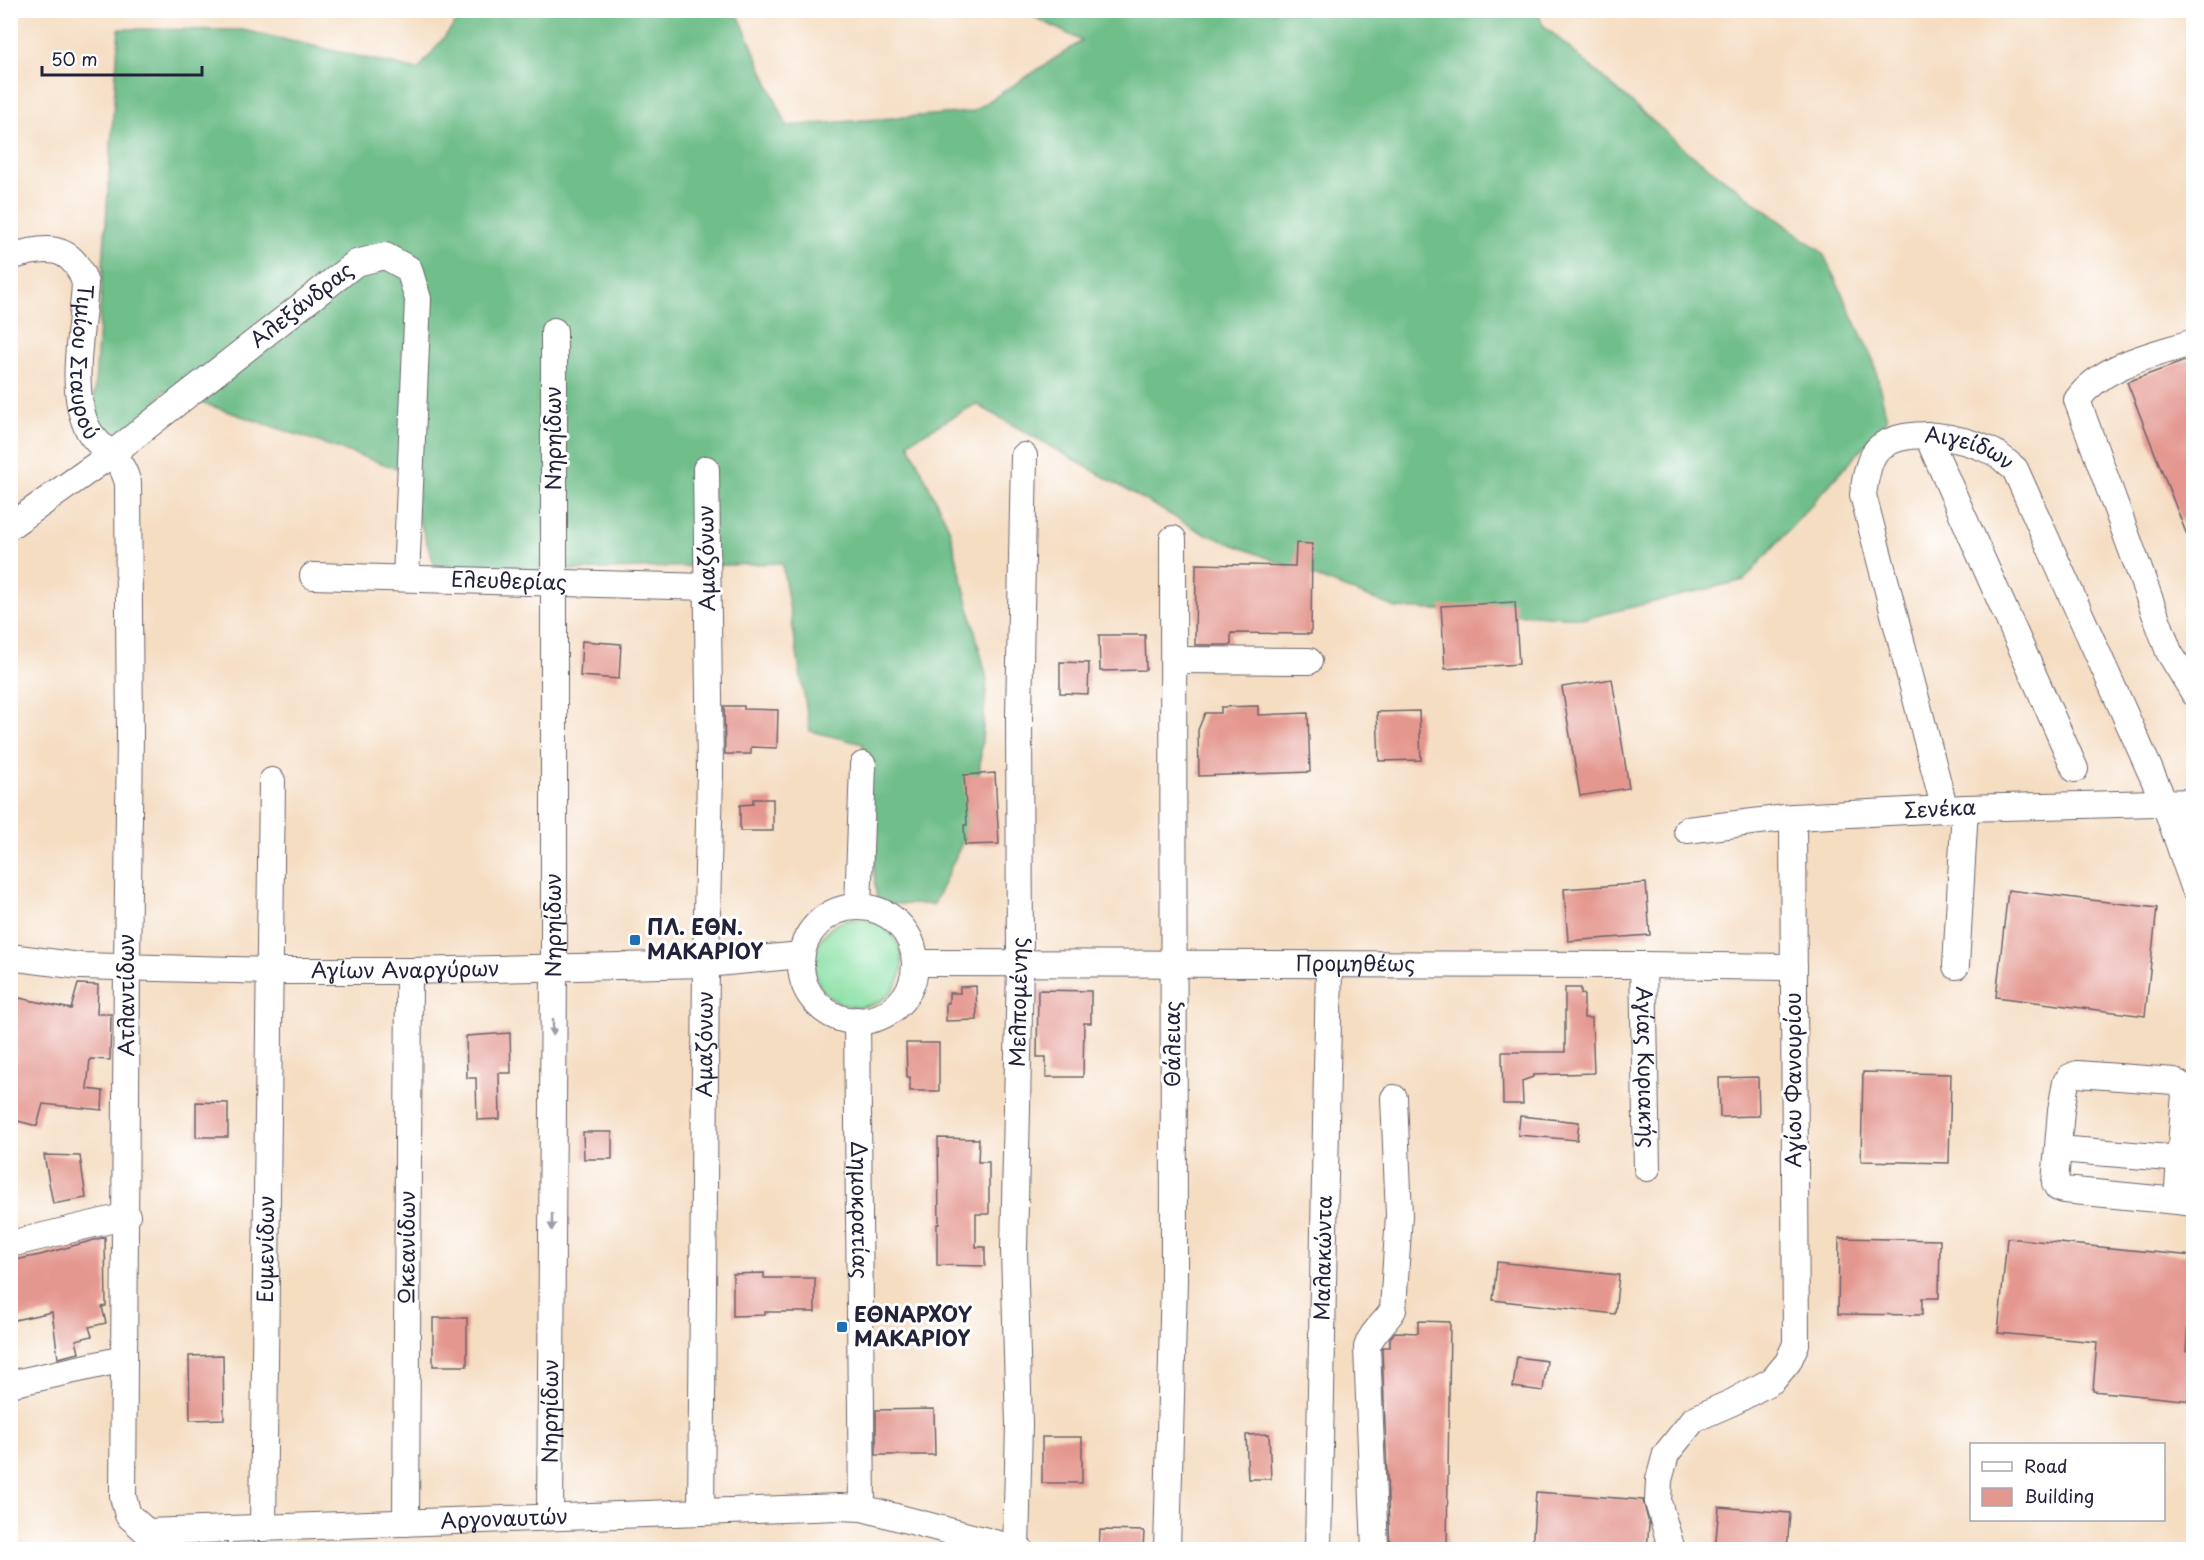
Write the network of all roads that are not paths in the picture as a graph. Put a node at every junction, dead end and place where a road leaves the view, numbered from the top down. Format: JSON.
{"nodes":[{"id":1,"x":10,"y":257,"type":"edge"},
{"id":2,"x":554,"y":331,"type":"dead end"},
{"id":3,"x":2193,"y":342,"type":"edge"},
{"id":4,"x":1927,"y":435,"type":"junction"},
{"id":5,"x":109,"y":456,"type":"junction"},
{"id":6,"x":1024,"y":456,"type":"dead end"},
{"id":7,"x":706,"y":469,"type":"dead end"},
{"id":8,"x":10,"y":526,"type":"edge"},
{"id":9,"x":1173,"y":539,"type":"dead end"},
{"id":10,"x":312,"y":576,"type":"dead end"},
{"id":11,"x":406,"y":578,"type":"junction"},
{"id":12,"x":553,"y":582,"type":"junction"},
{"id":13,"x":707,"y":586,"type":"junction"},
{"id":14,"x":1174,"y":660,"type":"junction"},
{"id":15,"x":1309,"y":661,"type":"dead end"},
{"id":16,"x":2193,"y":693,"type":"edge"},
{"id":17,"x":862,"y":765,"type":"dead end"},
{"id":18,"x":2074,"y":769,"type":"dead end"},
{"id":19,"x":272,"y":782,"type":"dead end"},
{"id":20,"x":2193,"y":802,"type":"edge"},
{"id":21,"x":2166,"y":804,"type":"junction"},
{"id":22,"x":1955,"y":809,"type":"junction"},
{"id":23,"x":1793,"y":817,"type":"junction"},
{"id":24,"x":1687,"y":830,"type":"dead end"},
{"id":25,"x":2193,"y":887,"type":"edge"},
{"id":26,"x":858,"y":907,"type":"junction"},
{"id":27,"x":801,"y":955,"type":"junction"},
{"id":28,"x":10,"y":957,"type":"edge"},
{"id":29,"x":915,"y":963,"type":"junction"},
{"id":30,"x":1020,"y":963,"type":"junction"},
{"id":31,"x":706,"y":964,"type":"junction"},
{"id":32,"x":1173,"y":964,"type":"junction"},
{"id":33,"x":1329,"y":964,"type":"junction"},
{"id":34,"x":1643,"y":965,"type":"junction"},
{"id":35,"x":1956,"y":966,"type":"dead end"},
{"id":36,"x":127,"y":967,"type":"junction"},
{"id":37,"x":1794,"y":968,"type":"junction"},
{"id":38,"x":554,"y":969,"type":"junction"},
{"id":39,"x":271,"y":971,"type":"junction"},
{"id":40,"x":409,"y":971,"type":"junction"},
{"id":41,"x":857,"y":1020,"type":"junction"},
{"id":42,"x":1394,"y":1098,"type":"dead end"},
{"id":43,"x":2058,"y":1149,"type":"junction"},
{"id":44,"x":2187,"y":1159,"type":"edge"},
{"id":45,"x":1647,"y":1168,"type":"dead end"},
{"id":46,"x":2185,"y":1202,"type":"edge"},
{"id":47,"x":127,"y":1216,"type":"junction"},
{"id":48,"x":10,"y":1244,"type":"edge"},
{"id":49,"x":124,"y":1359,"type":"junction"},
{"id":50,"x":10,"y":1384,"type":"edge"},
{"id":51,"x":862,"y":1508,"type":"junction"},
{"id":52,"x":701,"y":1512,"type":"junction"},
{"id":53,"x":550,"y":1517,"type":"junction"},
{"id":54,"x":406,"y":1523,"type":"junction"},
{"id":55,"x":263,"y":1528,"type":"junction"},
{"id":56,"x":147,"y":1532,"type":"joint"},
{"id":57,"x":1018,"y":1549,"type":"edge"},
{"id":58,"x":1167,"y":1550,"type":"edge"},
{"id":59,"x":1318,"y":1550,"type":"edge"},
{"id":60,"x":1375,"y":1550,"type":"edge"},
{"id":61,"x":1672,"y":1550,"type":"edge"}],
"edges":[{"from":1,"to":5,"type":"street","name":"Τιμίου Σταυρού"},
{"from":2,"to":12,"type":"street","name":"Νηρηίδων"},
{"from":3,"to":16,"type":"street"},
{"from":4,"to":18,"type":"street"},
{"from":4,"to":21,"type":"street","name":"Αιγείδων"},
{"from":4,"to":22,"type":"street","name":"Αιγείδων"},
{"from":5,"to":8,"type":"street","name":"Αλεξάνδρας"},
{"from":5,"to":11,"type":"street","name":"Αλεξάνδρας"},
{"from":5,"to":36,"type":"street","name":"Ατλαντίδων"},
{"from":6,"to":30,"type":"street","name":"Μελπομένης"},
{"from":7,"to":13,"type":"street","name":"Αμαζόνων"},
{"from":9,"to":14,"type":"street","name":"Θάλειας"},
{"from":10,"to":11,"type":"street","name":"Ελευθερίας"},
{"from":11,"to":12,"type":"street","name":"Ελευθερίας"},
{"from":12,"to":13,"type":"street","name":"Ελευθερίας"},
{"from":12,"to":38,"type":"street","name":"Νηρηίδων"},
{"from":13,"to":31,"type":"street","name":"Αμαζόνων"},
{"from":14,"to":15,"type":"street"},
{"from":14,"to":32,"type":"street","name":"Θάλειας"},
{"from":17,"to":26,"type":"street"},
{"from":19,"to":39,"type":"street","name":"Ευμενίδων"},
{"from":20,"to":21,"type":"street","name":"Σενέκα"},
{"from":21,"to":22,"type":"street","name":"Σενέκα"},
{"from":21,"to":25,"type":"street","name":"Αιγείδων"},
{"from":22,"to":23,"type":"street","name":"Σενέκα"},
{"from":22,"to":35,"type":"street","name":"Αιγείδων"},
{"from":23,"to":24,"type":"street","name":"Σενέκα"},
{"from":23,"to":37,"type":"street","name":"Αγίου Φανουρίου"},
{"from":26,"to":27,"type":"street"},
{"from":26,"to":29,"type":"street"},
{"from":27,"to":31,"type":"street","name":"Αγίων Αναργύρων"},
{"from":27,"to":41,"type":"street"},
{"from":28,"to":36,"type":"street","name":"Αγίων Αναργύρων"},
{"from":29,"to":30,"type":"street","name":"Προμηθέως"},
{"from":29,"to":41,"type":"street"},
{"from":30,"to":32,"type":"street","name":"Προμηθέως"},
{"from":30,"to":57,"type":"street","name":"Μελπομένης"},
{"from":31,"to":38,"type":"street","name":"Αγίων Αναργύρων"},
{"from":31,"to":52,"type":"street","name":"Αμαζόνων"},
{"from":32,"to":33,"type":"street","name":"Προμηθέως"},
{"from":32,"to":58,"type":"street","name":"Θάλειας"},
{"from":33,"to":34,"type":"street","name":"Προμηθέως"},
{"from":33,"to":59,"type":"street","name":"Μαλακώντα"},
{"from":34,"to":37,"type":"street","name":"Προμηθέως"},
{"from":34,"to":45,"type":"street","name":"Αγίας Κυριακής"},
{"from":36,"to":39,"type":"street","name":"Αγίων Αναργύρων"},
{"from":36,"to":47,"type":"street","name":"Ατλαντίδων"},
{"from":37,"to":61,"type":"street","name":"Αγίου Φανουρίου"},
{"from":38,"to":40,"type":"street","name":"Αγίων Αναργύρων"},
{"from":38,"to":53,"type":"street","name":"Νηρηίδων","one_way":true},
{"from":39,"to":40,"type":"street","name":"Αγίων Αναργύρων"},
{"from":39,"to":55,"type":"street","name":"Ευμενίδων"},
{"from":40,"to":54,"type":"street","name":"Ωκεανίδων"},
{"from":41,"to":51,"type":"street","name":"Δημοκρατίας"},
{"from":42,"to":60,"type":"street"},
{"from":43,"to":44,"type":"street"},
{"from":43,"to":44,"type":"street"},
{"from":43,"to":46,"type":"street"},
{"from":44,"to":46,"type":"street"},
{"from":47,"to":48,"type":"street"},
{"from":47,"to":49,"type":"street","name":"Ατλαντίδων"},
{"from":49,"to":50,"type":"street"},
{"from":49,"to":56,"type":"street","name":"Ατλαντίδων"},
{"from":51,"to":52,"type":"street","name":"Αργοναυτών"},
{"from":51,"to":57,"type":"street"},
{"from":52,"to":53,"type":"street","name":"Αργοναυτών"},
{"from":53,"to":54,"type":"street","name":"Αργοναυτών"},
{"from":54,"to":55,"type":"street","name":"Αργοναυτών"},
{"from":55,"to":56,"type":"street","name":"Αργοναυτών"}]}
